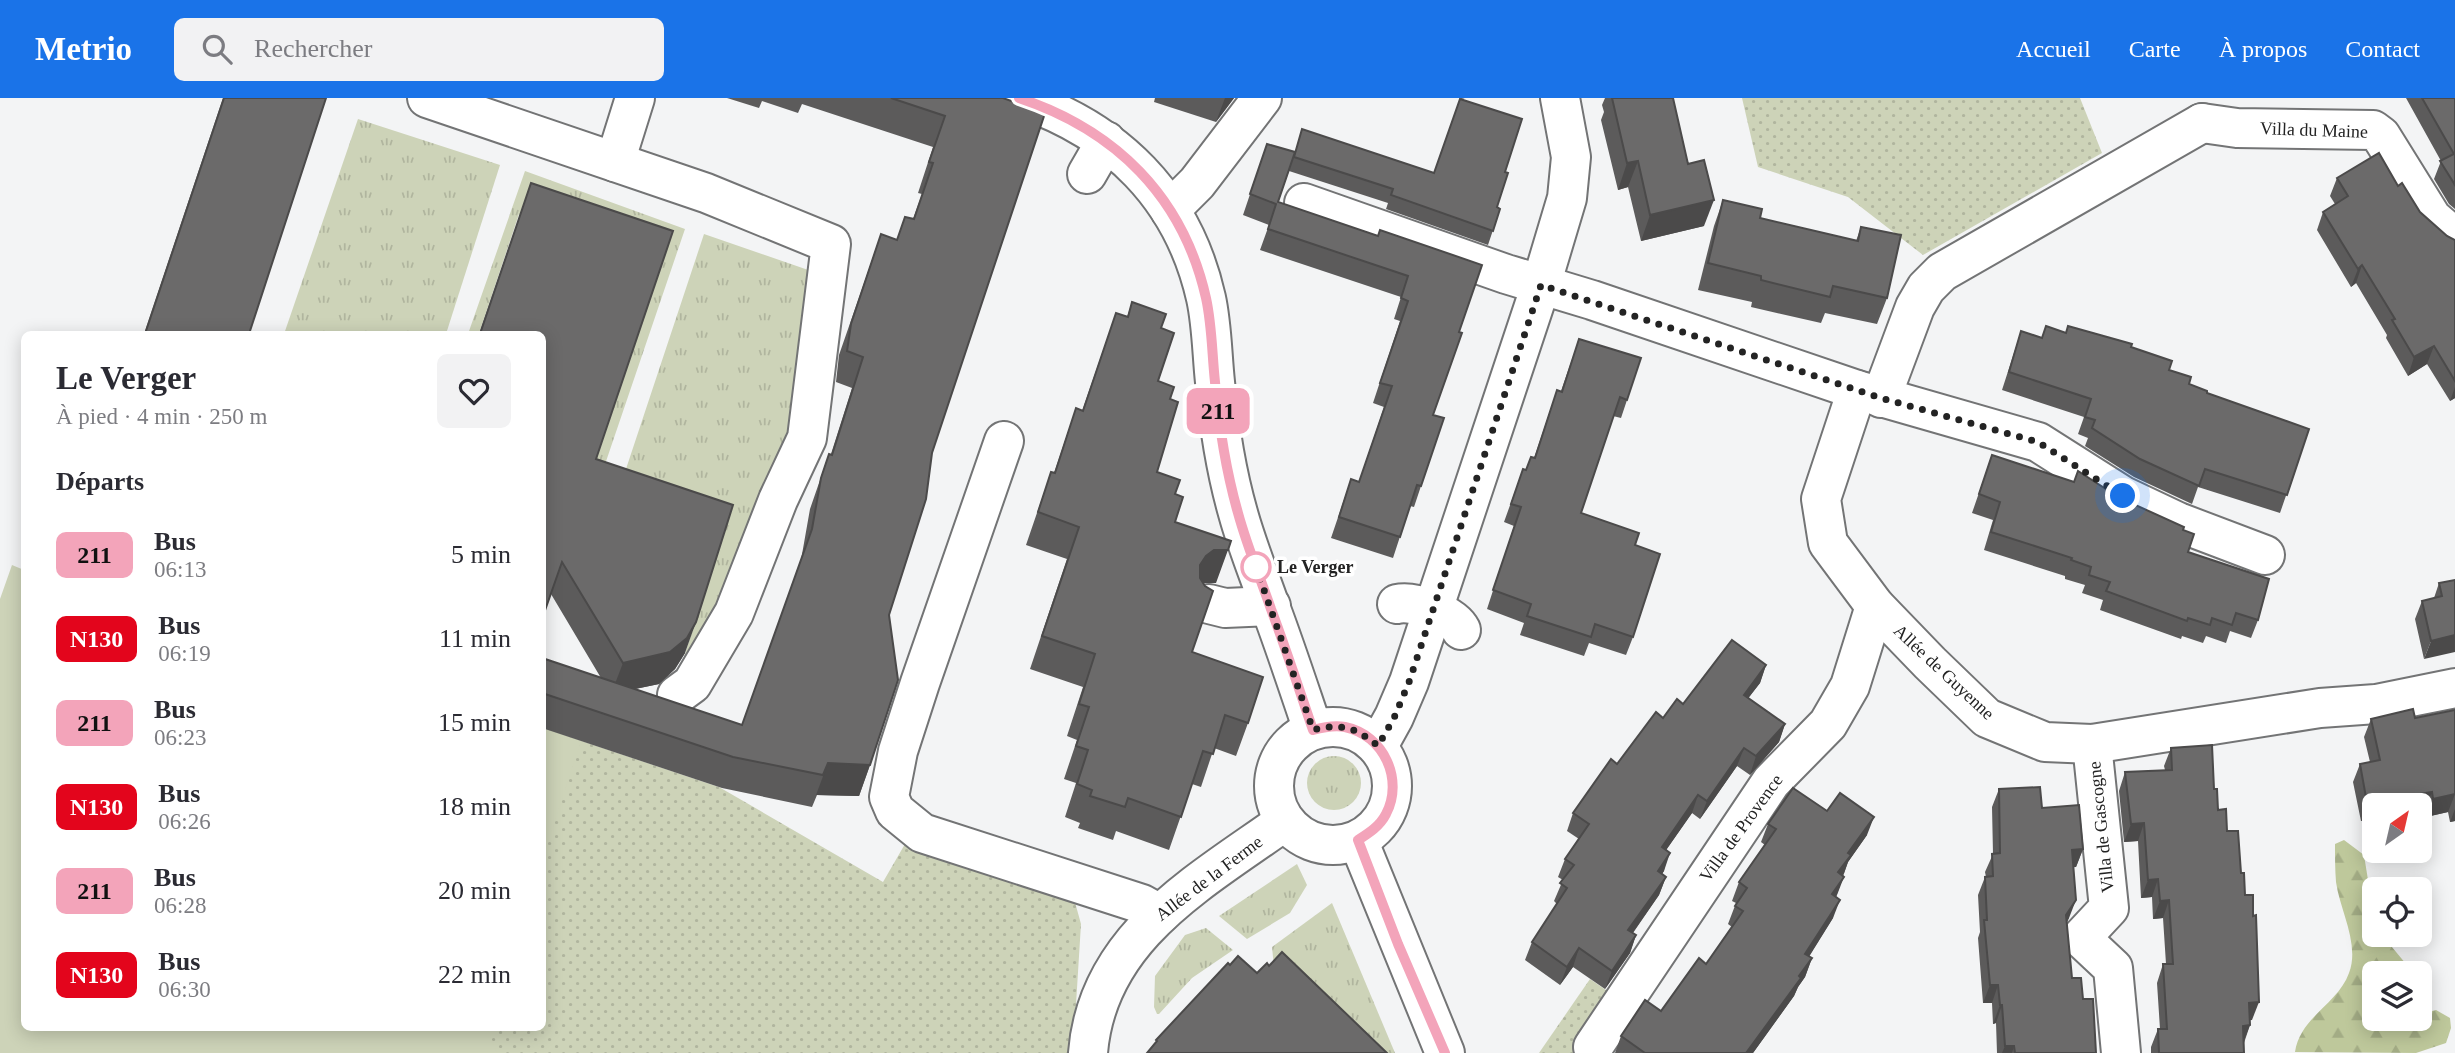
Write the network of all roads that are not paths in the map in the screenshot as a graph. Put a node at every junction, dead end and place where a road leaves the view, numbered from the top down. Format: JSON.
{"nodes":[{"id":1,"x":427,"y":98,"type":"edge"},
{"id":2,"x":635,"y":98,"type":"edge"},
{"id":3,"x":1019,"y":98,"type":"edge"},
{"id":4,"x":1262,"y":98,"type":"edge"},
{"id":5,"x":1560,"y":98,"type":"edge"},
{"id":6,"x":2202,"y":111,"type":"edge"},
{"id":7,"x":1106,"y":141,"type":"junction"},
{"id":8,"x":615,"y":162,"type":"junction"},
{"id":9,"x":1087,"y":174,"type":"dead end"},
{"id":10,"x":1304,"y":203,"type":"dead end"},
{"id":11,"x":1170,"y":210,"type":"junction"},
{"id":12,"x":2455,"y":238,"type":"edge"},
{"id":13,"x":1541,"y":285,"type":"junction"},
{"id":14,"x":1869,"y":394,"type":"junction"},
{"id":15,"x":1004,"y":441,"type":"dead end"},
{"id":16,"x":2264,"y":555,"type":"dead end"},
{"id":17,"x":1209,"y":604,"type":"edge"},
{"id":18,"x":1270,"y":606,"type":"junction"},
{"id":19,"x":1875,"y":606,"type":"junction"},
{"id":20,"x":2455,"y":688,"type":"edge"},
{"id":21,"x":677,"y":695,"type":"dead end"},
{"id":22,"x":1313,"y":730,"type":"junction"},
{"id":23,"x":2092,"y":744,"type":"junction"},
{"id":24,"x":1378,"y":746,"type":"junction"},
{"id":25,"x":1285,"y":821,"type":"junction"},
{"id":26,"x":1358,"y":840,"type":"junction"},
{"id":27,"x":1160,"y":914,"type":"junction"},
{"id":28,"x":1593,"y":1047,"type":"dead end"},
{"id":29,"x":1088,"y":1053,"type":"edge"},
{"id":30,"x":1445,"y":1053,"type":"edge"},
{"id":31,"x":2121,"y":1053,"type":"edge"}],
"edges":[{"from":1,"to":8,"type":"street"},
{"from":2,"to":8,"type":"street"},
{"from":3,"to":7,"type":"street"},
{"from":4,"to":11,"type":"street"},
{"from":5,"to":13,"type":"street"},
{"from":6,"to":12,"type":"street","name":"Villa du Maine"},
{"from":6,"to":14,"type":"street","name":"Allée de Guyenne"},
{"from":7,"to":9,"type":"street"},
{"from":7,"to":11,"type":"street"},
{"from":8,"to":21,"type":"street"},
{"from":10,"to":13,"type":"street"},
{"from":11,"to":18,"type":"street"},
{"from":13,"to":14,"type":"street"},
{"from":13,"to":24,"type":"street"},
{"from":14,"to":16,"type":"street"},
{"from":14,"to":19,"type":"street","name":"Allée de Guyenne"},
{"from":15,"to":27,"type":"street"},
{"from":17,"to":18,"type":"street"},
{"from":18,"to":22,"type":"street"},
{"from":19,"to":23,"type":"street","name":"Allée de Guyenne"},
{"from":19,"to":28,"type":"street","name":"Villa de Provence"},
{"from":20,"to":23,"type":"street","name":"Allée de Guyenne"},
{"from":22,"to":24,"type":"street"},
{"from":22,"to":25,"type":"street"},
{"from":23,"to":31,"type":"street","name":"Villa de Gascogne"},
{"from":24,"to":26,"type":"street"},
{"from":25,"to":26,"type":"street"},
{"from":25,"to":27,"type":"street","name":"Allée de la Ferme"},
{"from":26,"to":30,"type":"street"},
{"from":27,"to":29,"type":"street","name":"Allée de la Ferme"}]}
